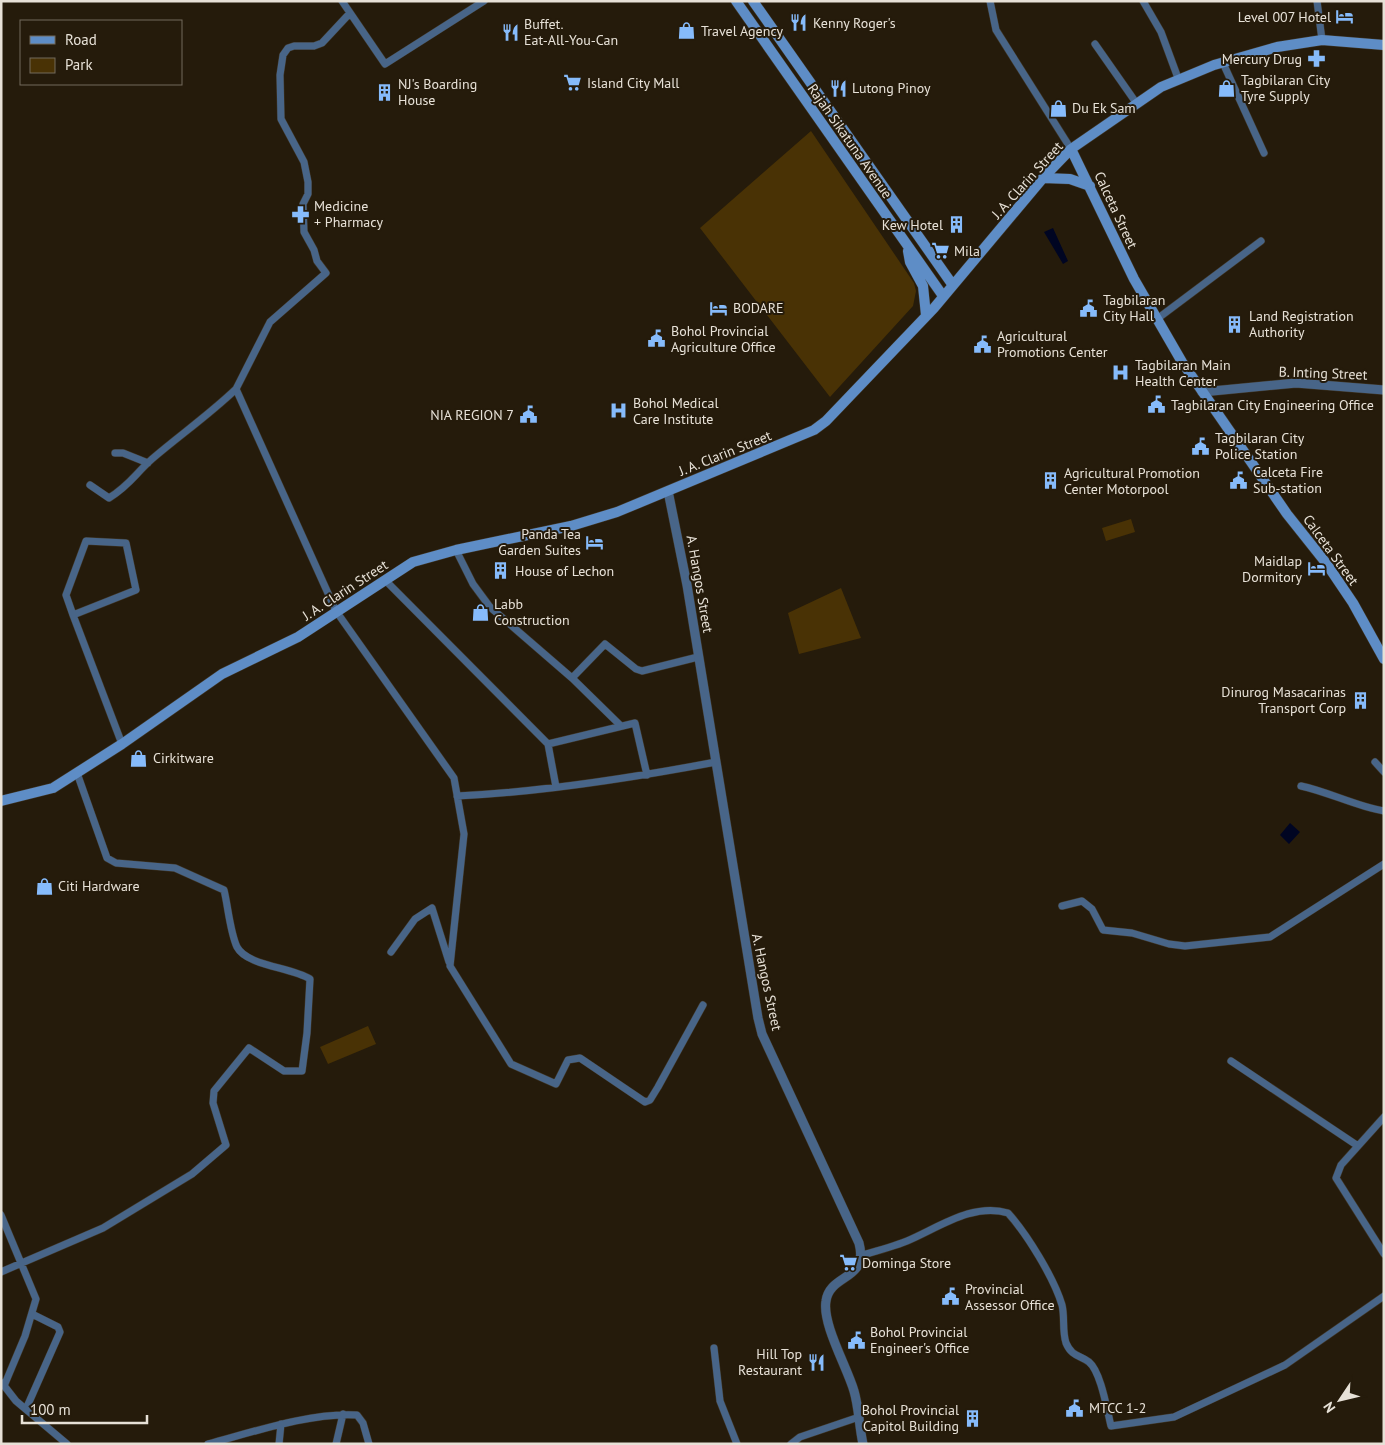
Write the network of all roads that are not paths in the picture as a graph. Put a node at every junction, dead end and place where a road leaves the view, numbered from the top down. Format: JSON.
{"nodes":[{"id":1,"x":342,"y":1,"type":"edge"},
{"id":2,"x":484,"y":1,"type":"edge"},
{"id":3,"x":736,"y":1,"type":"edge"},
{"id":4,"x":753,"y":1,"type":"edge"},
{"id":5,"x":990,"y":1,"type":"edge"},
{"id":6,"x":1143,"y":1,"type":"edge"},
{"id":7,"x":1317,"y":1,"type":"edge"},
{"id":8,"x":350,"y":13,"type":"junction"},
{"id":9,"x":1322,"y":40,"type":"junction"},
{"id":10,"x":1095,"y":44,"type":"dead end"},
{"id":11,"x":1384,"y":45,"type":"edge"},
{"id":12,"x":1223,"y":63,"type":"junction"},
{"id":13,"x":1178,"y":78,"type":"junction"},
{"id":14,"x":1137,"y":104,"type":"junction"},
{"id":15,"x":835,"y":119,"type":"junction"},
{"id":16,"x":824,"y":129,"type":"junction"},
{"id":17,"x":1071,"y":149,"type":"junction"},
{"id":18,"x":1264,"y":153,"type":"dead end"},
{"id":19,"x":1043,"y":178,"type":"junction"},
{"id":20,"x":1090,"y":186,"type":"junction"},
{"id":21,"x":1261,"y":241,"type":"dead end"},
{"id":22,"x":908,"y":247,"type":"junction"},
{"id":23,"x":952,"y":284,"type":"junction"},
{"id":24,"x":942,"y":296,"type":"junction"},
{"id":25,"x":926,"y":315,"type":"junction"},
{"id":26,"x":1157,"y":319,"type":"junction"},
{"id":27,"x":236,"y":389,"type":"junction"},
{"id":28,"x":1384,"y":390,"type":"edge"},
{"id":29,"x":1202,"y":392,"type":"junction"},
{"id":30,"x":115,"y":453,"type":"dead end"},
{"id":31,"x":148,"y":464,"type":"junction"},
{"id":32,"x":90,"y":485,"type":"dead end"},
{"id":33,"x":668,"y":491,"type":"junction"},
{"id":34,"x":456,"y":550,"type":"junction"},
{"id":35,"x":385,"y":580,"type":"junction"},
{"id":36,"x":336,"y":611,"type":"junction"},
{"id":37,"x":73,"y":615,"type":"junction"},
{"id":38,"x":698,"y":657,"type":"junction"},
{"id":39,"x":1384,"y":659,"type":"edge"},
{"id":40,"x":572,"y":678,"type":"junction"},
{"id":41,"x":621,"y":726,"type":"junction"},
{"id":42,"x":122,"y":744,"type":"junction"},
{"id":43,"x":548,"y":744,"type":"junction"},
{"id":44,"x":716,"y":762,"type":"junction"},
{"id":45,"x":1375,"y":762,"type":"dead end"},
{"id":46,"x":1384,"y":772,"type":"edge"},
{"id":47,"x":77,"y":773,"type":"junction"},
{"id":48,"x":646,"y":775,"type":"junction"},
{"id":49,"x":1301,"y":786,"type":"dead end"},
{"id":50,"x":556,"y":787,"type":"junction"},
{"id":51,"x":457,"y":796,"type":"junction"},
{"id":52,"x":1,"y":802,"type":"edge"},
{"id":53,"x":1384,"y":812,"type":"edge"},
{"id":54,"x":1384,"y":864,"type":"edge"},
{"id":55,"x":1062,"y":906,"type":"dead end"},
{"id":56,"x":391,"y":952,"type":"dead end"},
{"id":57,"x":450,"y":966,"type":"junction"},
{"id":58,"x":703,"y":1005,"type":"dead end"},
{"id":59,"x":1232,"y":1062,"type":"dead end"},
{"id":60,"x":1384,"y":1117,"type":"edge"},
{"id":61,"x":1358,"y":1146,"type":"junction"},
{"id":62,"x":1,"y":1215,"type":"edge"},
{"id":63,"x":1384,"y":1254,"type":"edge"},
{"id":64,"x":862,"y":1256,"type":"junction"},
{"id":65,"x":22,"y":1263,"type":"junction"},
{"id":66,"x":1,"y":1272,"type":"edge"},
{"id":67,"x":1384,"y":1296,"type":"edge"},
{"id":68,"x":32,"y":1314,"type":"junction"},
{"id":69,"x":714,"y":1348,"type":"dead end"},
{"id":70,"x":3,"y":1384,"type":"edge"},
{"id":71,"x":26,"y":1409,"type":"junction"},
{"id":72,"x":343,"y":1414,"type":"junction"},
{"id":73,"x":859,"y":1417,"type":"junction"},
{"id":74,"x":282,"y":1424,"type":"junction"},
{"id":75,"x":67,"y":1444,"type":"edge"},
{"id":76,"x":208,"y":1444,"type":"edge"},
{"id":77,"x":279,"y":1444,"type":"edge"},
{"id":78,"x":336,"y":1444,"type":"edge"},
{"id":79,"x":369,"y":1444,"type":"edge"},
{"id":80,"x":737,"y":1444,"type":"edge"},
{"id":81,"x":791,"y":1444,"type":"edge"},
{"id":82,"x":863,"y":1444,"type":"edge"}],
"edges":[{"from":1,"to":8,"type":"street"},
{"from":2,"to":8,"type":"street"},
{"from":3,"to":16,"type":"main road","name":"Rajah Sikatuna Avenue"},
{"from":4,"to":15,"type":"main road"},
{"from":5,"to":17,"type":"street"},
{"from":6,"to":13,"type":"street"},
{"from":7,"to":9,"type":"street"},
{"from":8,"to":27,"type":"street"},
{"from":9,"to":11,"type":"main road","name":"J. A. Clarin Street"},
{"from":9,"to":12,"type":"main road","name":"J. A. Clarin Street"},
{"from":10,"to":14,"type":"street"},
{"from":12,"to":13,"type":"main road","name":"J. A. Clarin Street"},
{"from":12,"to":18,"type":"street"},
{"from":13,"to":14,"type":"main road","name":"J. A. Clarin Street"},
{"from":14,"to":17,"type":"main road","name":"J. A. Clarin Street"},
{"from":15,"to":16,"type":"main road"},
{"from":15,"to":23,"type":"main road"},
{"from":16,"to":22,"type":"main road","name":"Rajah Sikatuna Avenue"},
{"from":17,"to":19,"type":"main road","name":"J. A. Clarin Street"},
{"from":17,"to":20,"type":"main road","name":"Calceta Street"},
{"from":19,"to":20,"type":"main road"},
{"from":19,"to":23,"type":"main road","name":"J. A. Clarin Street"},
{"from":20,"to":26,"type":"main road","name":"Calceta Street"},
{"from":21,"to":26,"type":"street"},
{"from":22,"to":24,"type":"main road","name":"Rajah Sikatuna Avenue"},
{"from":22,"to":25,"type":"main road"},
{"from":23,"to":24,"type":"main road","name":"J. A. Clarin Street"},
{"from":24,"to":25,"type":"main road","name":"J. A. Clarin Street"},
{"from":25,"to":33,"type":"main road","name":"J. A. Clarin Street"},
{"from":26,"to":29,"type":"main road","name":"Calceta Street"},
{"from":27,"to":31,"type":"street"},
{"from":27,"to":36,"type":"street"},
{"from":28,"to":29,"type":"street","name":"B. Inting Street"},
{"from":29,"to":39,"type":"main road","name":"Calceta Street"},
{"from":30,"to":31,"type":"street"},
{"from":31,"to":32,"type":"street"},
{"from":33,"to":34,"type":"main road","name":"J. A. Clarin Street"},
{"from":33,"to":38,"type":"street","name":"A. Hangos Street"},
{"from":34,"to":35,"type":"main road","name":"J. A. Clarin Street"},
{"from":34,"to":40,"type":"street"},
{"from":35,"to":36,"type":"main road","name":"J. A. Clarin Street"},
{"from":35,"to":43,"type":"street"},
{"from":36,"to":42,"type":"main road","name":"J. A. Clarin Street"},
{"from":36,"to":51,"type":"street"},
{"from":37,"to":37,"type":"street"},
{"from":37,"to":42,"type":"street"},
{"from":38,"to":40,"type":"street"},
{"from":38,"to":44,"type":"street","name":"A. Hangos Street"},
{"from":40,"to":41,"type":"street"},
{"from":41,"to":43,"type":"street"},
{"from":41,"to":48,"type":"street"},
{"from":42,"to":47,"type":"main road","name":"J. A. Clarin Street"},
{"from":43,"to":50,"type":"street"},
{"from":44,"to":48,"type":"street"},
{"from":44,"to":64,"type":"street","name":"A. Hangos Street"},
{"from":45,"to":46,"type":"street"},
{"from":47,"to":52,"type":"main road","name":"J. A. Clarin Street"},
{"from":47,"to":65,"type":"street"},
{"from":48,"to":50,"type":"street"},
{"from":49,"to":53,"type":"street"},
{"from":50,"to":51,"type":"street"},
{"from":51,"to":57,"type":"street"},
{"from":54,"to":55,"type":"street"},
{"from":56,"to":57,"type":"street"},
{"from":57,"to":58,"type":"street"},
{"from":59,"to":61,"type":"street"},
{"from":60,"to":61,"type":"street"},
{"from":61,"to":63,"type":"street"},
{"from":62,"to":65,"type":"street"},
{"from":64,"to":67,"type":"street"},
{"from":64,"to":73,"type":"street"},
{"from":65,"to":66,"type":"street"},
{"from":65,"to":68,"type":"street"},
{"from":68,"to":70,"type":"street"},
{"from":68,"to":71,"type":"street"},
{"from":69,"to":80,"type":"street"},
{"from":70,"to":71,"type":"street"},
{"from":71,"to":75,"type":"street"},
{"from":72,"to":74,"type":"street"},
{"from":72,"to":78,"type":"street"},
{"from":72,"to":79,"type":"street"},
{"from":73,"to":81,"type":"street"},
{"from":73,"to":82,"type":"street"},
{"from":74,"to":76,"type":"street"},
{"from":74,"to":77,"type":"street"}]}
